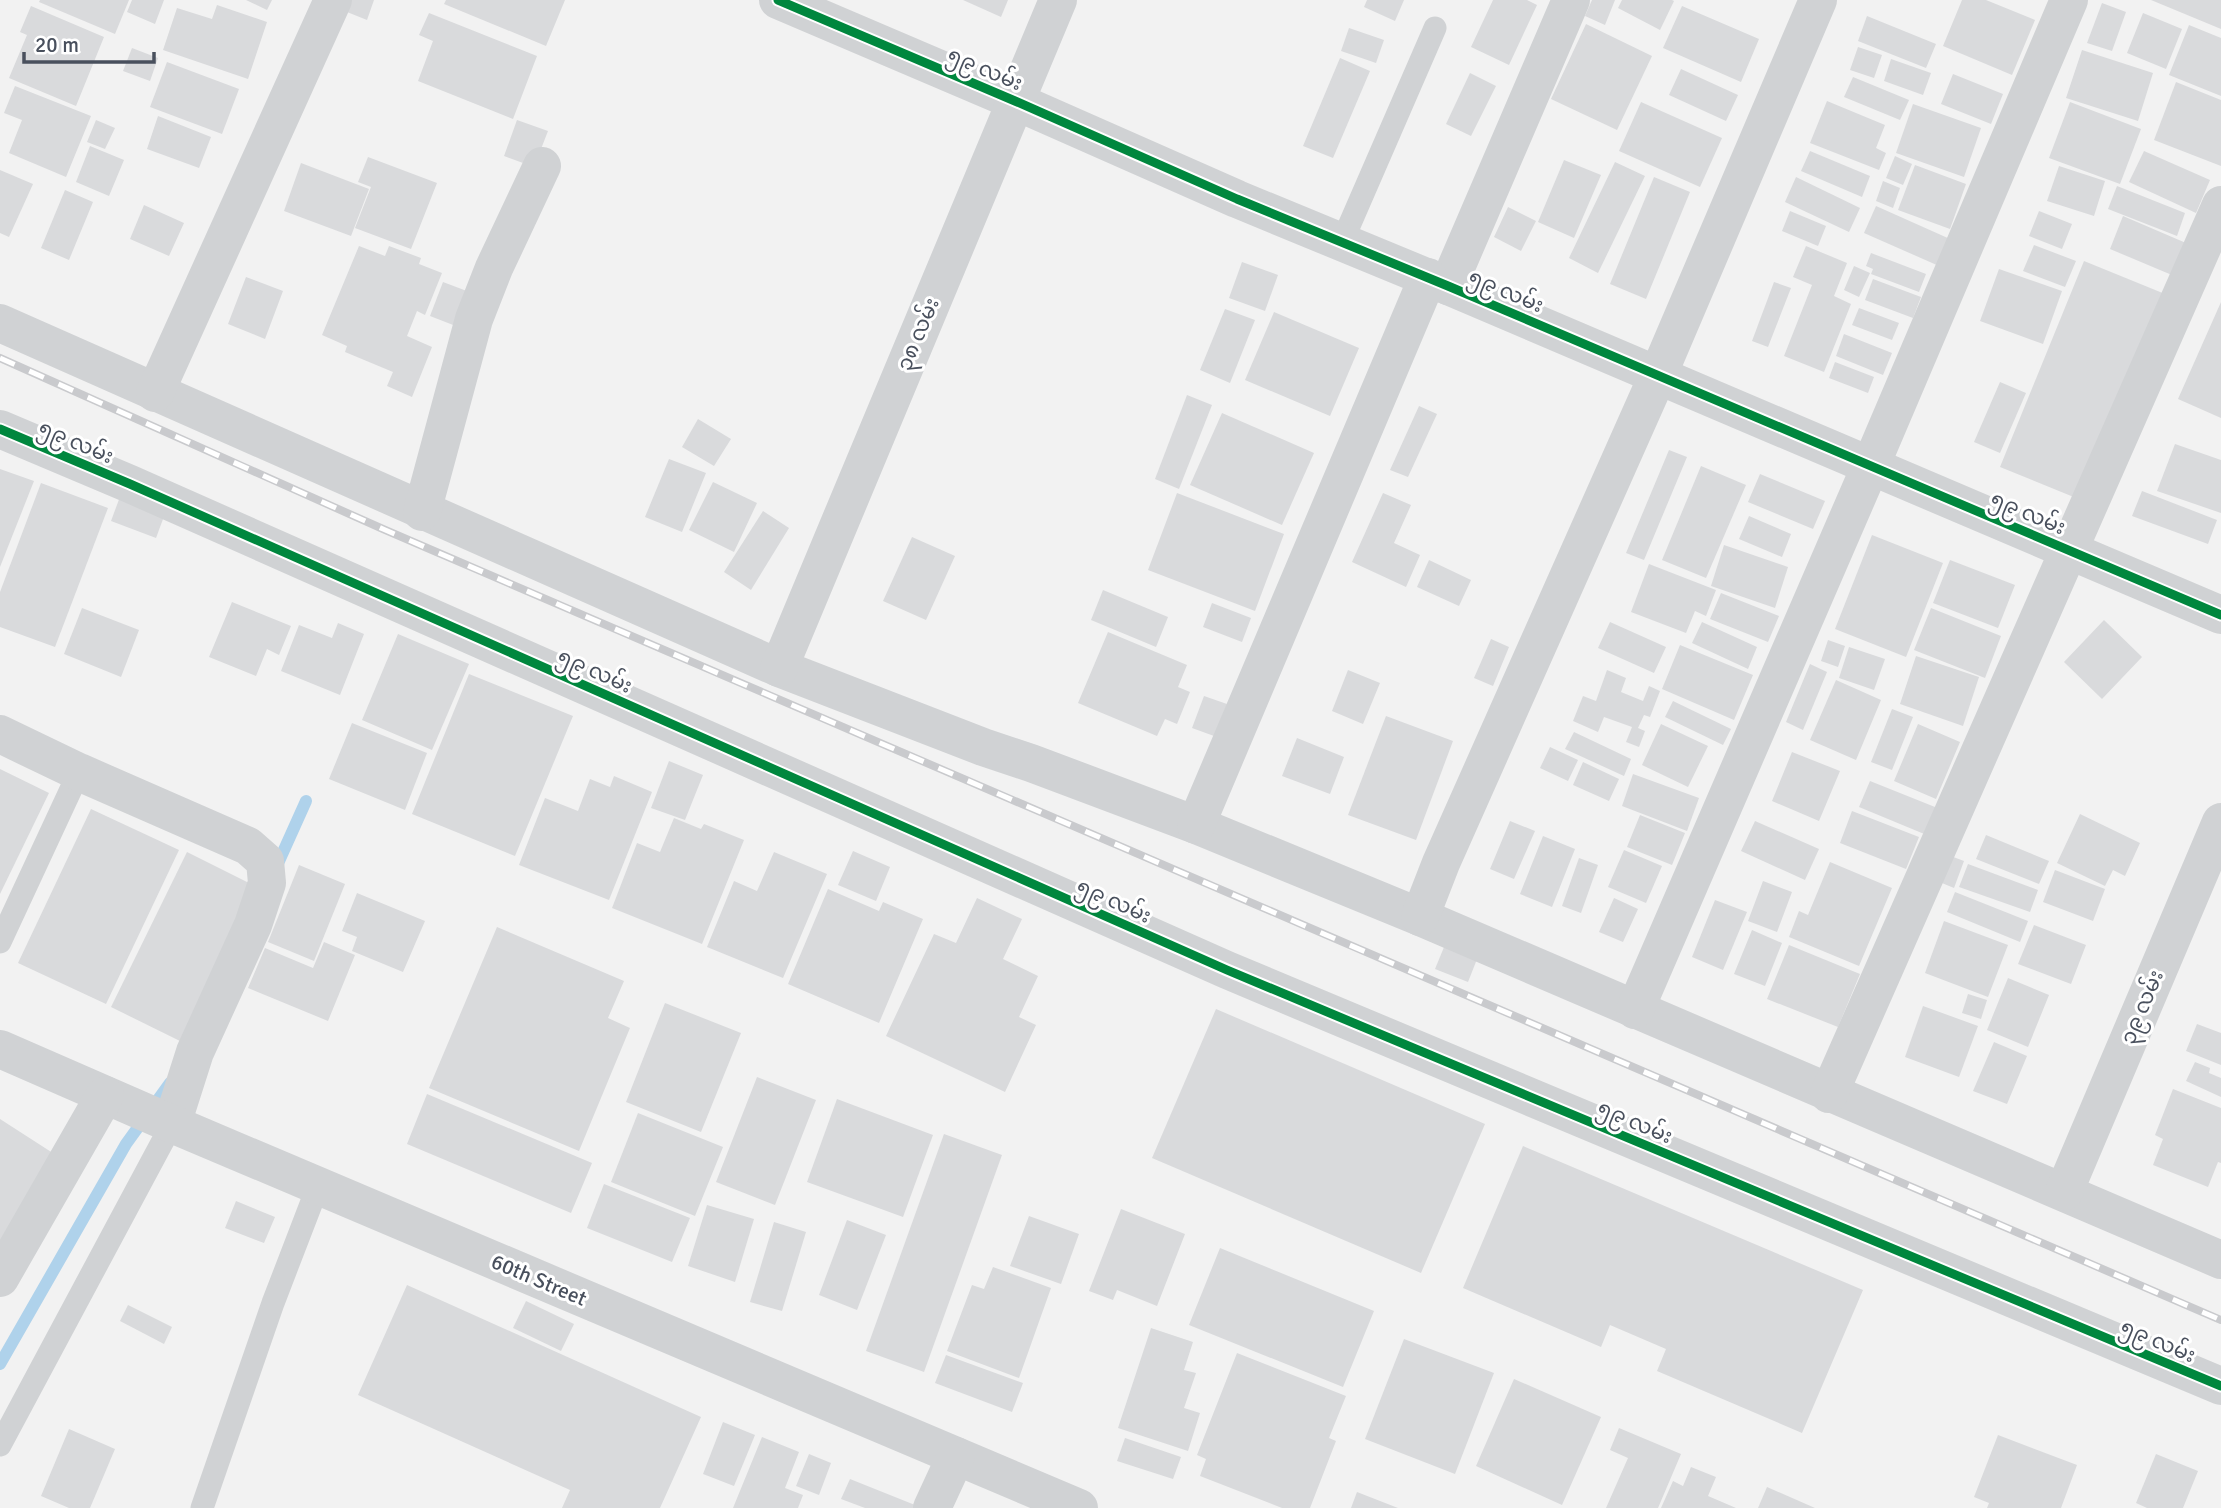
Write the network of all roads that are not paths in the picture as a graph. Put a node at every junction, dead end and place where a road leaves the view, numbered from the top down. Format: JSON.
{"nodes":[{"id":1,"x":332,"y":0,"type":"edge"},
{"id":2,"x":778,"y":0,"type":"edge"},
{"id":3,"x":1058,"y":0,"type":"edge"},
{"id":4,"x":1571,"y":0,"type":"edge"},
{"id":5,"x":1818,"y":0,"type":"edge"},
{"id":6,"x":2068,"y":0,"type":"edge"},
{"id":7,"x":1435,"y":28,"type":"dead end"},
{"id":8,"x":1015,"y":101,"type":"junction"},
{"id":9,"x":542,"y":166,"type":"dead end"},
{"id":10,"x":2221,"y":205,"type":"edge"},
{"id":11,"x":1342,"y":242,"type":"junction"},
{"id":12,"x":1438,"y":281,"type":"junction"},
{"id":13,"x":0,"y":323,"type":"edge"},
{"id":14,"x":1658,"y":375,"type":"junction"},
{"id":15,"x":155,"y":393,"type":"junction"},
{"id":16,"x":0,"y":429,"type":"edge"},
{"id":17,"x":1871,"y":465,"type":"junction"},
{"id":18,"x":422,"y":512,"type":"junction"},
{"id":19,"x":2069,"y":549,"type":"junction"},
{"id":20,"x":2221,"y":615,"type":"edge"},
{"id":21,"x":779,"y":668,"type":"junction"},
{"id":22,"x":0,"y":734,"type":"edge"},
{"id":23,"x":79,"y":772,"type":"junction"},
{"id":24,"x":2221,"y":822,"type":"edge"},
{"id":25,"x":1196,"y":825,"type":"junction"},
{"id":26,"x":1420,"y":917,"type":"junction"},
{"id":27,"x":0,"y":942,"type":"edge"},
{"id":28,"x":1635,"y":1010,"type":"junction"},
{"id":29,"x":0,"y":1049,"type":"edge"},
{"id":30,"x":1829,"y":1094,"type":"junction"},
{"id":31,"x":140,"y":1110,"type":"junction"},
{"id":32,"x":317,"y":1186,"type":"junction"},
{"id":33,"x":2064,"y":1192,"type":"junction"},
{"id":34,"x":2221,"y":1260,"type":"edge"},
{"id":35,"x":0,"y":1278,"type":"edge"},
{"id":36,"x":2221,"y":1386,"type":"edge"},
{"id":37,"x":0,"y":1445,"type":"edge"},
{"id":38,"x":956,"y":1455,"type":"junction"},
{"id":39,"x":202,"y":1508,"type":"edge"},
{"id":40,"x":932,"y":1508,"type":"edge"},
{"id":41,"x":1079,"y":1508,"type":"edge"}],
"edges":[{"from":1,"to":15,"type":"street"},
{"from":2,"to":8,"type":"street","name":"၅၉ လမ်း"},
{"from":3,"to":8,"type":"street","name":"၃၈ လမ်း"},
{"from":4,"to":12,"type":"street"},
{"from":5,"to":14,"type":"street"},
{"from":6,"to":17,"type":"street"},
{"from":7,"to":11,"type":"lane"},
{"from":8,"to":11,"type":"street","name":"၅၉ လမ်း"},
{"from":8,"to":21,"type":"street","name":"၃၈ လမ်း"},
{"from":9,"to":18,"type":"street"},
{"from":10,"to":19,"type":"street"},
{"from":11,"to":12,"type":"street","name":"၅၉ လမ်း"},
{"from":12,"to":14,"type":"street","name":"၅၉ လမ်း"},
{"from":12,"to":25,"type":"street"},
{"from":13,"to":15,"type":"street"},
{"from":14,"to":17,"type":"street","name":"၅၉ လမ်း"},
{"from":14,"to":26,"type":"street"},
{"from":15,"to":18,"type":"street"},
{"from":16,"to":36,"type":"street","name":"၅၉ လမ်း"},
{"from":17,"to":19,"type":"street","name":"၅၉ လမ်း"},
{"from":17,"to":28,"type":"street"},
{"from":18,"to":21,"type":"street"},
{"from":19,"to":20,"type":"street","name":"၅၉ လမ်း"},
{"from":19,"to":30,"type":"street"},
{"from":21,"to":25,"type":"street"},
{"from":22,"to":23,"type":"street"},
{"from":23,"to":27,"type":"lane"},
{"from":23,"to":31,"type":"street"},
{"from":24,"to":33,"type":"street","name":"၃၉ လမ်း"},
{"from":25,"to":26,"type":"street"},
{"from":26,"to":28,"type":"street"},
{"from":28,"to":30,"type":"street"},
{"from":29,"to":31,"type":"street","name":"60th Street"},
{"from":30,"to":33,"type":"street"},
{"from":31,"to":32,"type":"street","name":"60th Street"},
{"from":31,"to":35,"type":"street"},
{"from":31,"to":37,"type":"lane"},
{"from":32,"to":38,"type":"street","name":"60th Street"},
{"from":32,"to":39,"type":"lane"},
{"from":33,"to":34,"type":"street"},
{"from":38,"to":40,"type":"street"},
{"from":38,"to":41,"type":"street","name":"60th Street"}]}
